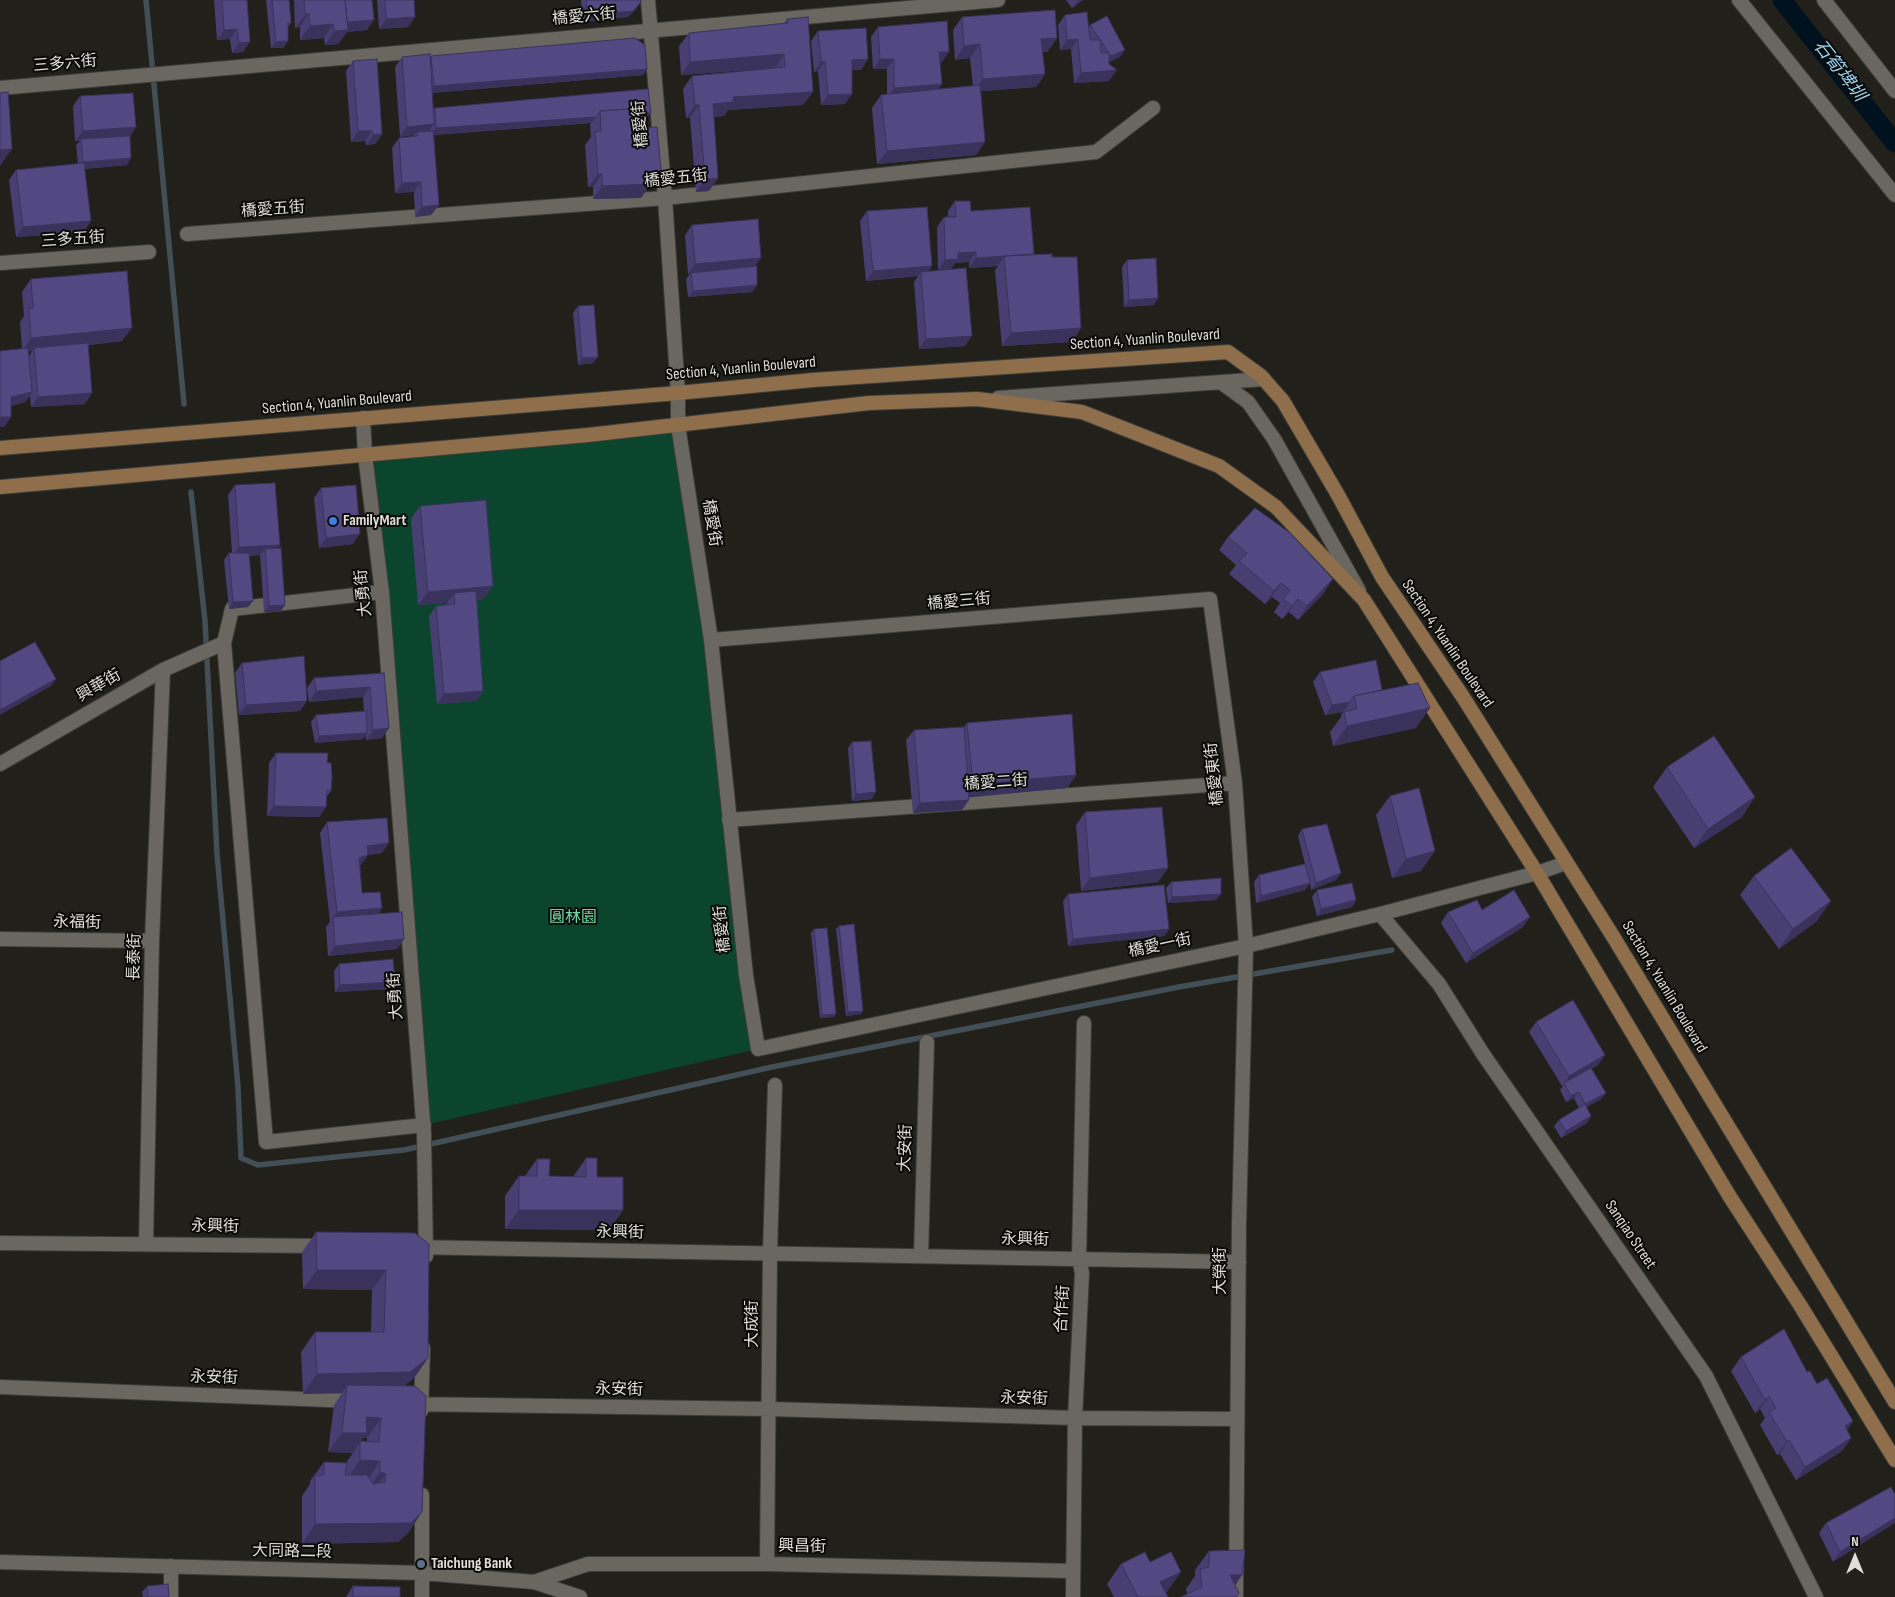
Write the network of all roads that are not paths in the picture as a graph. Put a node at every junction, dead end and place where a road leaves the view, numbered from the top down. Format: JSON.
{"nodes":[{"id":1,"x":648,"y":0,"type":"edge"},
{"id":2,"x":998,"y":0,"type":"edge"},
{"id":3,"x":1739,"y":0,"type":"edge"},
{"id":4,"x":1824,"y":0,"type":"edge"},
{"id":5,"x":650,"y":29,"type":"junction"},
{"id":6,"x":133,"y":76,"type":"joint"},
{"id":7,"x":0,"y":88,"type":"edge"},
{"id":8,"x":1895,"y":91,"type":"edge"},
{"id":9,"x":1153,"y":108,"type":"dead end"},
{"id":10,"x":1895,"y":195,"type":"edge"},
{"id":11,"x":665,"y":198,"type":"junction"},
{"id":12,"x":187,"y":234,"type":"dead end"},
{"id":13,"x":149,"y":252,"type":"dead end"},
{"id":14,"x":0,"y":263,"type":"edge"},
{"id":15,"x":1264,"y":379,"type":"junction"},
{"id":16,"x":1222,"y":383,"type":"junction"},
{"id":17,"x":678,"y":393,"type":"junction"},
{"id":18,"x":977,"y":399,"type":"junction"},
{"id":19,"x":363,"y":418,"type":"junction"},
{"id":20,"x":678,"y":425,"type":"junction"},
{"id":21,"x":0,"y":448,"type":"edge"},
{"id":22,"x":365,"y":455,"type":"junction"},
{"id":23,"x":0,"y":487,"type":"edge"},
{"id":24,"x":382,"y":592,"type":"junction"},
{"id":25,"x":1210,"y":599,"type":"joint"},
{"id":26,"x":1364,"y":600,"type":"junction"},
{"id":27,"x":711,"y":640,"type":"junction"},
{"id":28,"x":221,"y":644,"type":"junction"},
{"id":29,"x":163,"y":670,"type":"junction"},
{"id":30,"x":0,"y":764,"type":"edge"},
{"id":31,"x":0,"y":772,"type":"edge"},
{"id":32,"x":1235,"y":783,"type":"junction"},
{"id":33,"x":729,"y":820,"type":"junction"},
{"id":34,"x":1566,"y":863,"type":"junction"},
{"id":35,"x":1537,"y":873,"type":"junction"},
{"id":36,"x":1380,"y":914,"type":"junction"},
{"id":37,"x":0,"y":938,"type":"edge"},
{"id":38,"x":152,"y":942,"type":"junction"},
{"id":39,"x":1246,"y":953,"type":"junction"},
{"id":40,"x":1084,"y":1023,"type":"dead end"},
{"id":41,"x":926,"y":1042,"type":"dead end"},
{"id":42,"x":758,"y":1049,"type":"joint"},
{"id":43,"x":775,"y":1085,"type":"dead end"},
{"id":44,"x":424,"y":1130,"type":"junction"},
{"id":45,"x":0,"y":1243,"type":"edge"},
{"id":46,"x":146,"y":1244,"type":"junction"},
{"id":47,"x":339,"y":1246,"type":"edge"},
{"id":48,"x":397,"y":1247,"type":"edge"},
{"id":49,"x":426,"y":1247,"type":"junction"},
{"id":50,"x":770,"y":1253,"type":"junction"},
{"id":51,"x":921,"y":1256,"type":"junction"},
{"id":52,"x":1080,"y":1259,"type":"junction"},
{"id":53,"x":1239,"y":1262,"type":"junction"},
{"id":54,"x":426,"y":1267,"type":"edge"},
{"id":55,"x":424,"y":1336,"type":"edge"},
{"id":56,"x":0,"y":1387,"type":"edge"},
{"id":57,"x":372,"y":1402,"type":"edge"},
{"id":58,"x":1895,"y":1402,"type":"edge"},
{"id":59,"x":392,"y":1403,"type":"edge"},
{"id":60,"x":421,"y":1404,"type":"junction"},
{"id":61,"x":770,"y":1410,"type":"junction"},
{"id":62,"x":1075,"y":1418,"type":"junction"},
{"id":63,"x":1237,"y":1419,"type":"junction"},
{"id":64,"x":422,"y":1424,"type":"edge"},
{"id":65,"x":1895,"y":1460,"type":"edge"},
{"id":66,"x":422,"y":1484,"type":"edge"},
{"id":67,"x":0,"y":1562,"type":"edge"},
{"id":68,"x":767,"y":1564,"type":"junction"},
{"id":69,"x":171,"y":1566,"type":"junction"},
{"id":70,"x":1072,"y":1571,"type":"junction"},
{"id":71,"x":422,"y":1573,"type":"junction"},
{"id":72,"x":534,"y":1582,"type":"junction"},
{"id":73,"x":171,"y":1597,"type":"edge"},
{"id":74,"x":422,"y":1597,"type":"edge"},
{"id":75,"x":580,"y":1597,"type":"edge"},
{"id":76,"x":1074,"y":1597,"type":"edge"},
{"id":77,"x":1236,"y":1597,"type":"edge"},
{"id":78,"x":1816,"y":1597,"type":"edge"}],
"edges":[{"from":1,"to":5,"type":"street","name":"橋愛街"},
{"from":2,"to":5,"type":"street","name":"橋愛六街"},
{"from":3,"to":10,"type":"street"},
{"from":4,"to":8,"type":"street"},
{"from":5,"to":6,"type":"street","name":"橋愛六街"},
{"from":5,"to":11,"type":"street","name":"橋愛街"},
{"from":6,"to":7,"type":"street","name":"三多六街"},
{"from":9,"to":11,"type":"street","name":"橋愛五街"},
{"from":11,"to":12,"type":"street","name":"橋愛五街"},
{"from":11,"to":17,"type":"street","name":"橋愛街"},
{"from":13,"to":14,"type":"street","name":"三多五街"},
{"from":15,"to":16,"type":"street"},
{"from":15,"to":17,"type":"main road","name":"Section 4, Yuanlin Boulevard"},
{"from":15,"to":34,"type":"main road","name":"Section 4, Yuanlin Boulevard"},
{"from":16,"to":18,"type":"street"},
{"from":16,"to":26,"type":"street"},
{"from":17,"to":19,"type":"main road","name":"Section 4, Yuanlin Boulevard"},
{"from":17,"to":20,"type":"street","name":"橋愛街"},
{"from":18,"to":20,"type":"main road"},
{"from":18,"to":26,"type":"main road"},
{"from":19,"to":21,"type":"main road","name":"Section 4, Yuanlin Boulevard"},
{"from":19,"to":22,"type":"street","name":"大勇街"},
{"from":20,"to":22,"type":"main road"},
{"from":20,"to":27,"type":"street","name":"橋愛街"},
{"from":22,"to":23,"type":"main road"},
{"from":22,"to":24,"type":"street","name":"大勇街"},
{"from":24,"to":28,"type":"street"},
{"from":24,"to":44,"type":"street","name":"大勇街"},
{"from":25,"to":27,"type":"street","name":"橋愛三街"},
{"from":25,"to":32,"type":"street","name":"橋愛東街"},
{"from":26,"to":35,"type":"main road"},
{"from":27,"to":33,"type":"street","name":"橋愛街"},
{"from":28,"to":29,"type":"street","name":"興華街"},
{"from":28,"to":44,"type":"street"},
{"from":29,"to":30,"type":"street","name":"興華街"},
{"from":29,"to":38,"type":"street","name":"長泰街"},
{"from":30,"to":31,"type":"street"},
{"from":32,"to":33,"type":"street","name":"橋愛二街"},
{"from":32,"to":39,"type":"street","name":"橋愛東街"},
{"from":33,"to":42,"type":"street","name":"橋愛街"},
{"from":34,"to":35,"type":"street","name":"橋愛一街"},
{"from":34,"to":58,"type":"main road","name":"Section 4, Yuanlin Boulevard"},
{"from":35,"to":36,"type":"street","name":"橋愛一街"},
{"from":35,"to":65,"type":"main road"},
{"from":36,"to":39,"type":"street","name":"橋愛一街"},
{"from":36,"to":78,"type":"street","name":"Sanqiao Street"},
{"from":37,"to":38,"type":"street","name":"永福街"},
{"from":38,"to":46,"type":"street","name":"長泰街"},
{"from":39,"to":42,"type":"street","name":"橋愛一街"},
{"from":39,"to":53,"type":"street","name":"大榮街"},
{"from":40,"to":52,"type":"street","name":"合作街"},
{"from":41,"to":51,"type":"street","name":"大安街"},
{"from":43,"to":50,"type":"street","name":"大成街"},
{"from":44,"to":49,"type":"street","name":"大勇街"},
{"from":45,"to":46,"type":"street","name":"永興街"},
{"from":46,"to":47,"type":"street","name":"永興街"},
{"from":48,"to":49,"type":"street","name":"永興街"},
{"from":49,"to":50,"type":"street","name":"永興街"},
{"from":49,"to":54,"type":"street","name":"大勇街"},
{"from":50,"to":51,"type":"street","name":"永興街"},
{"from":50,"to":61,"type":"street","name":"大成街"},
{"from":51,"to":52,"type":"street","name":"永興街"},
{"from":52,"to":53,"type":"street","name":"永興街"},
{"from":52,"to":62,"type":"street","name":"合作街"},
{"from":53,"to":63,"type":"street","name":"大榮街"},
{"from":55,"to":60,"type":"street"},
{"from":56,"to":57,"type":"street","name":"永安街"},
{"from":59,"to":60,"type":"street","name":"永安街"},
{"from":60,"to":61,"type":"street","name":"永安街"},
{"from":60,"to":64,"type":"street"},
{"from":61,"to":62,"type":"street","name":"永安街"},
{"from":61,"to":68,"type":"street","name":"大成街"},
{"from":62,"to":63,"type":"street","name":"永安街"},
{"from":62,"to":70,"type":"street","name":"合作街"},
{"from":63,"to":77,"type":"street","name":"大榮街"},
{"from":66,"to":71,"type":"street"},
{"from":67,"to":69,"type":"street","name":"大同路二段"},
{"from":68,"to":70,"type":"street","name":"興昌街"},
{"from":68,"to":72,"type":"street","name":"興昌街"},
{"from":69,"to":71,"type":"street","name":"大同路二段"},
{"from":69,"to":73,"type":"street"},
{"from":70,"to":76,"type":"street","name":"合作街"},
{"from":71,"to":72,"type":"street","name":"大同路二段"},
{"from":71,"to":74,"type":"street"},
{"from":72,"to":75,"type":"street","name":"大同路二段"}]}
